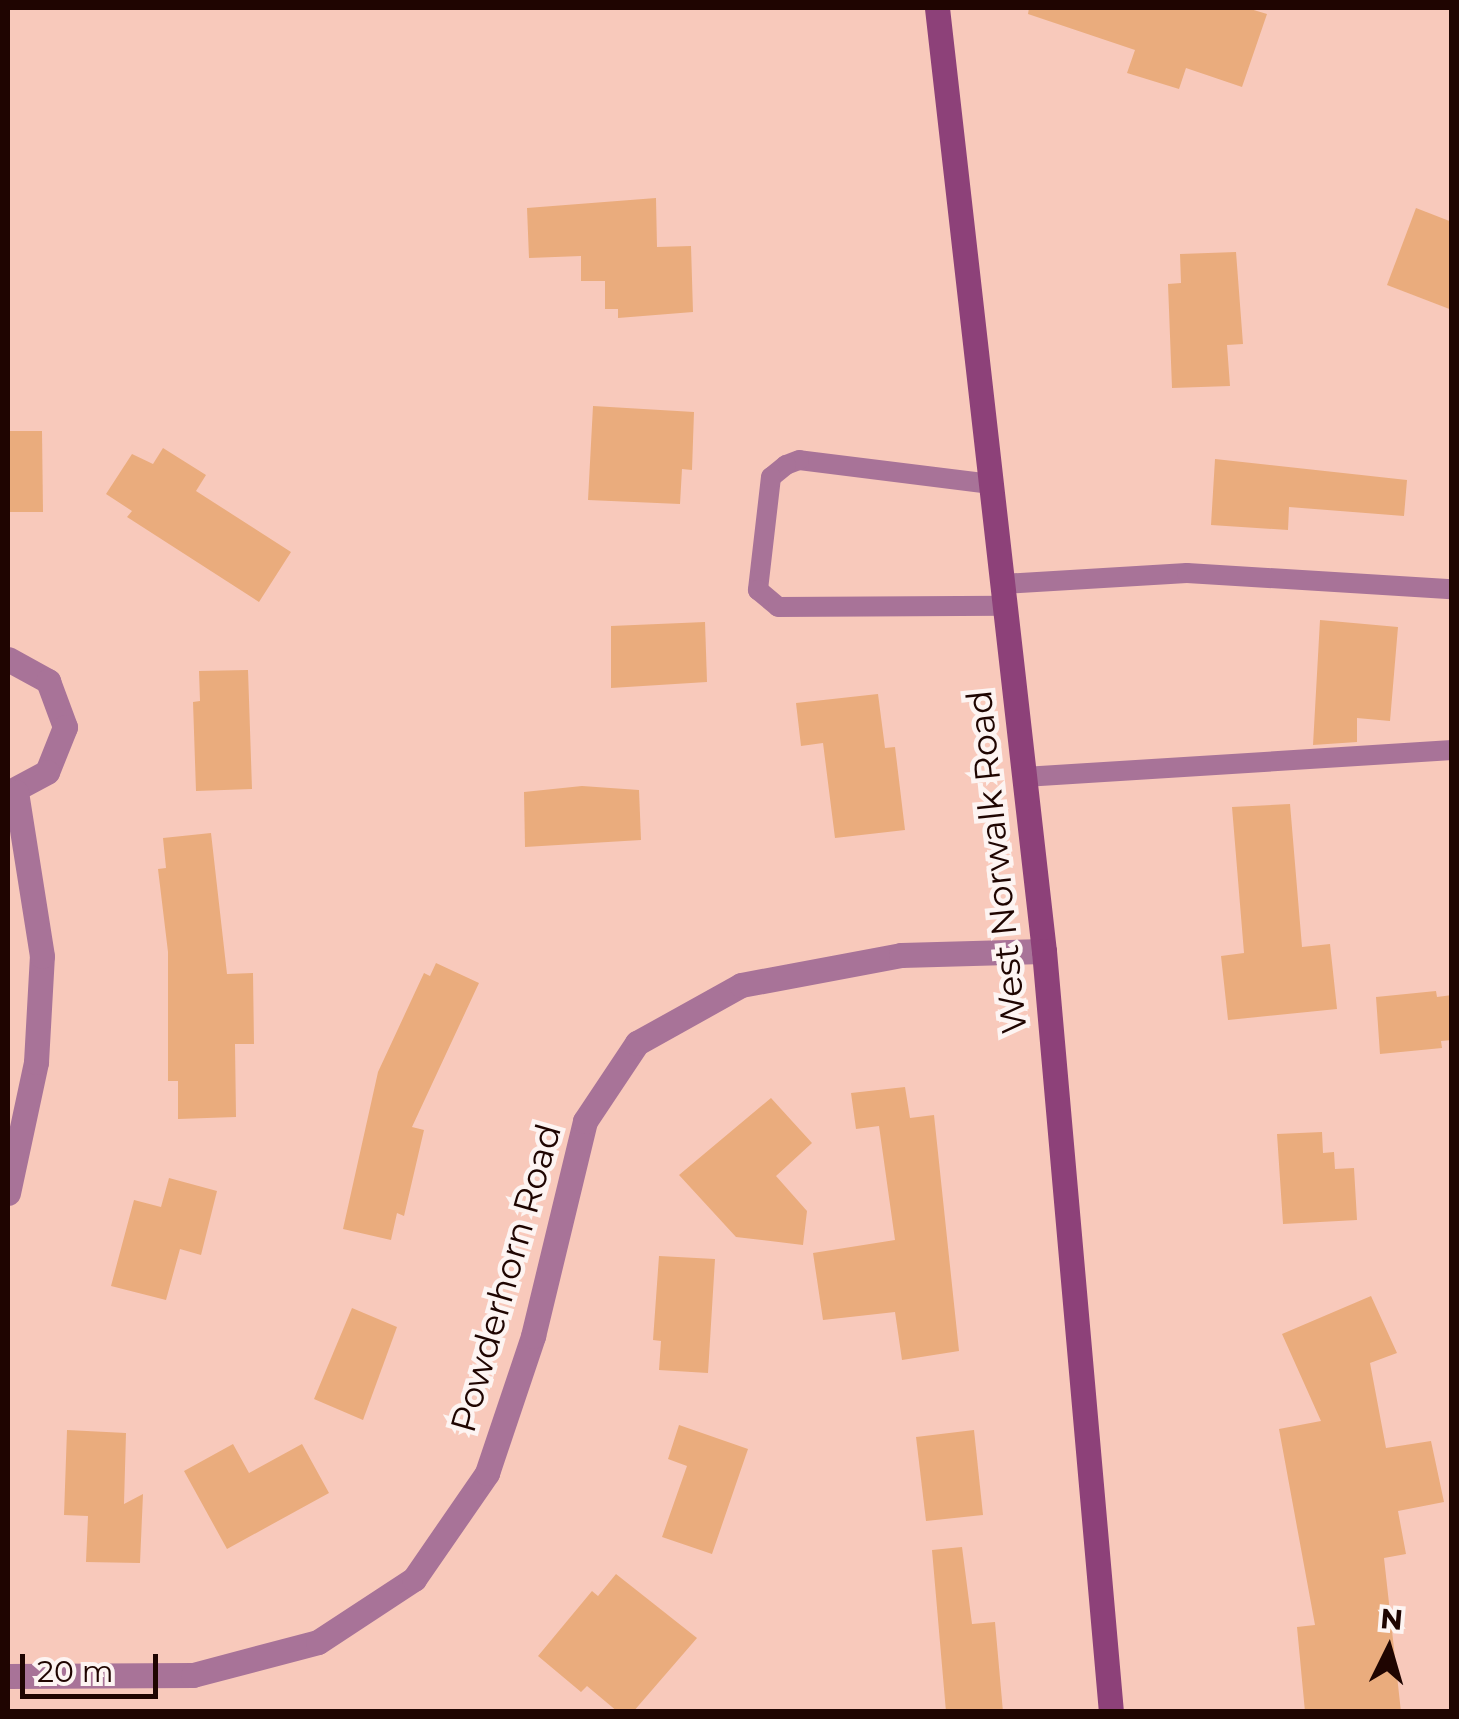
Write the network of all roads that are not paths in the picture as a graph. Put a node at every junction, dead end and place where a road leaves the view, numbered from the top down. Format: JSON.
{"nodes":[{"id":1,"x":936,"y":8,"type":"edge"},
{"id":2,"x":991,"y":484,"type":"junction"},
{"id":3,"x":1452,"y":588,"type":"edge"},
{"id":4,"x":1003,"y":595,"type":"junction"},
{"id":5,"x":8,"y":659,"type":"edge"},
{"id":6,"x":1452,"y":750,"type":"edge"},
{"id":7,"x":1024,"y":777,"type":"junction"},
{"id":8,"x":12,"y":792,"type":"edge"},
{"id":9,"x":1044,"y":952,"type":"junction"},
{"id":10,"x":8,"y":1193,"type":"edge"},
{"id":11,"x":8,"y":1676,"type":"edge"},
{"id":12,"x":1111,"y":1712,"type":"edge"}],
"edges":[{"from":1,"to":2,"type":"main road","name":"West Norwalk Road"},
{"from":2,"to":4,"type":"main road","name":"West Norwalk Road"},
{"from":2,"to":4,"type":"lane"},
{"from":3,"to":4,"type":"lane"},
{"from":4,"to":7,"type":"main road","name":"West Norwalk Road"},
{"from":5,"to":8,"type":"street"},
{"from":6,"to":7,"type":"lane"},
{"from":7,"to":9,"type":"main road","name":"West Norwalk Road"},
{"from":8,"to":10,"type":"street"},
{"from":9,"to":11,"type":"street","name":"Powderhorn Road"},
{"from":9,"to":12,"type":"main road","name":"West Norwalk Road"}]}
